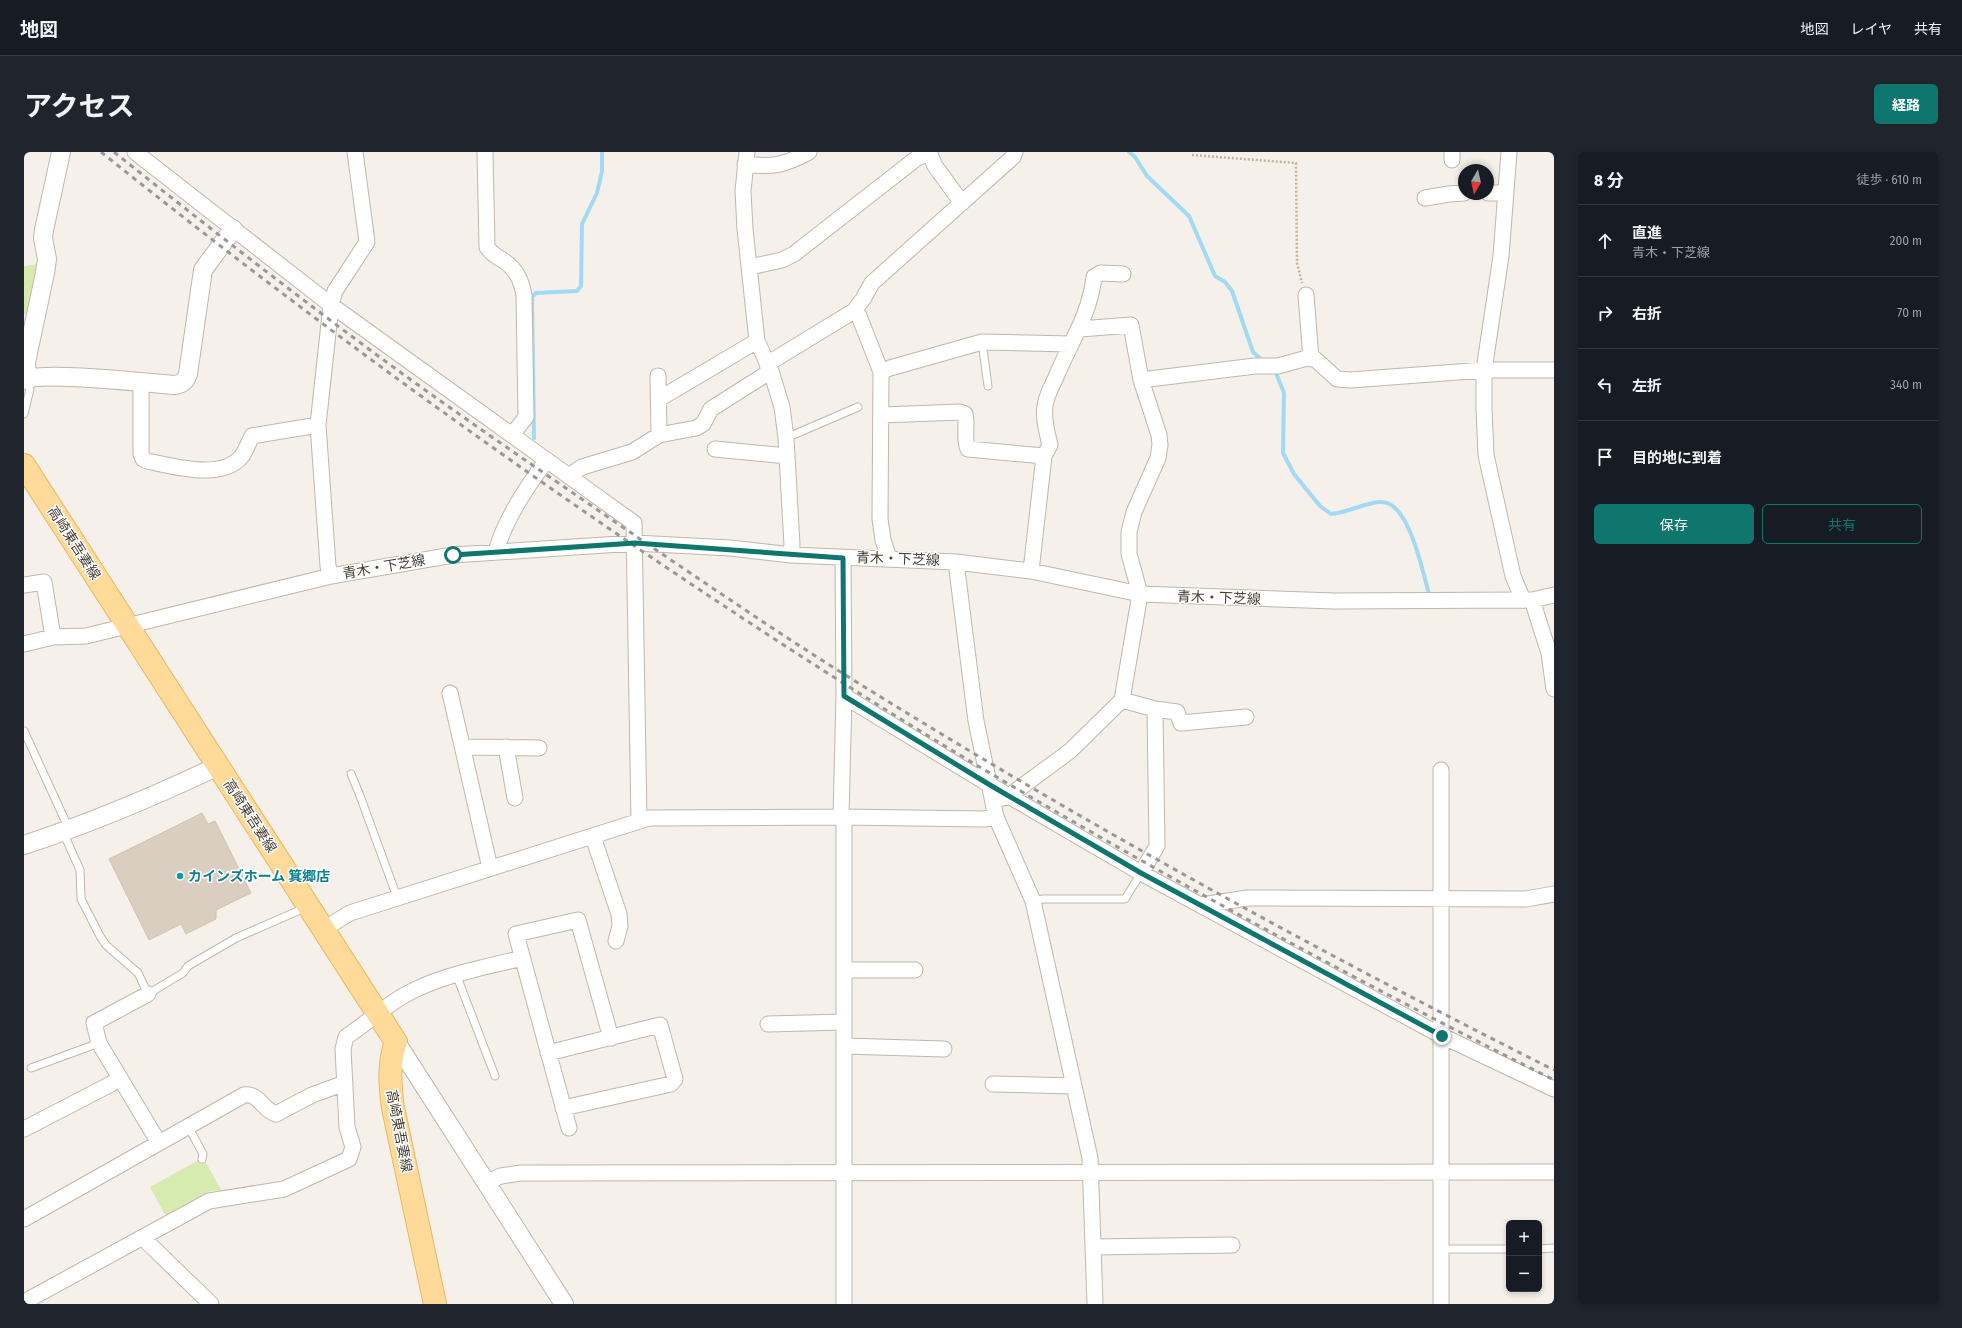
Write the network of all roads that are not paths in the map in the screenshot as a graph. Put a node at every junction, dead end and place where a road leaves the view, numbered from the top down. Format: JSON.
{"nodes":[{"id":1,"x":61,"y":152,"type":"edge"},
{"id":2,"x":135,"y":152,"type":"edge"},
{"id":3,"x":355,"y":152,"type":"edge"},
{"id":4,"x":485,"y":152,"type":"edge"},
{"id":5,"x":809,"y":152,"type":"edge"},
{"id":6,"x":1015,"y":152,"type":"edge"},
{"id":7,"x":929,"y":153,"type":"edge"},
{"id":8,"x":1511,"y":153,"type":"edge"},
{"id":9,"x":746,"y":158,"type":"edge"},
{"id":10,"x":1494,"y":193,"type":"edge"},
{"id":11,"x":1506,"y":193,"type":"junction"},
{"id":12,"x":1458,"y":194,"type":"edge"},
{"id":13,"x":1425,"y":198,"type":"dead end"},
{"id":14,"x":962,"y":204,"type":"junction"},
{"id":15,"x":233,"y":229,"type":"junction"},
{"id":16,"x":750,"y":267,"type":"junction"},
{"id":17,"x":1123,"y":274,"type":"dead end"},
{"id":18,"x":1306,"y":295,"type":"road end"},
{"id":19,"x":331,"y":305,"type":"junction"},
{"id":20,"x":854,"y":311,"type":"junction"},
{"id":21,"x":1080,"y":329,"type":"junction"},
{"id":22,"x":757,"y":341,"type":"junction"},
{"id":23,"x":982,"y":342,"type":"junction"},
{"id":24,"x":1070,"y":344,"type":"junction"},
{"id":25,"x":1311,"y":359,"type":"junction"},
{"id":26,"x":769,"y":368,"type":"junction"},
{"id":27,"x":1484,"y":370,"type":"junction"},
{"id":28,"x":1554,"y":370,"type":"edge"},
{"id":29,"x":881,"y":372,"type":"junction"},
{"id":30,"x":658,"y":376,"type":"dead end"},
{"id":31,"x":26,"y":379,"type":"edge"},
{"id":32,"x":1142,"y":380,"type":"junction"},
{"id":33,"x":142,"y":383,"type":"junction"},
{"id":34,"x":988,"y":386,"type":"dead end"},
{"id":35,"x":659,"y":400,"type":"junction"},
{"id":36,"x":858,"y":407,"type":"dead end"},
{"id":37,"x":24,"y":414,"type":"edge"},
{"id":38,"x":882,"y":415,"type":"junction"},
{"id":39,"x":318,"y":425,"type":"junction"},
{"id":40,"x":512,"y":435,"type":"junction"},
{"id":41,"x":659,"y":435,"type":"junction"},
{"id":42,"x":786,"y":438,"type":"junction"},
{"id":43,"x":715,"y":449,"type":"dead end"},
{"id":44,"x":787,"y":456,"type":"junction"},
{"id":45,"x":1044,"y":456,"type":"junction"},
{"id":46,"x":546,"y":461,"type":"junction"},
{"id":47,"x":24,"y":465,"type":"edge"},
{"id":48,"x":569,"y":476,"type":"junction"},
{"id":49,"x":635,"y":543,"type":"junction"},
{"id":50,"x":496,"y":551,"type":"junction"},
{"id":51,"x":791,"y":555,"type":"junction"},
{"id":52,"x":843,"y":558,"type":"junction"},
{"id":53,"x":889,"y":558,"type":"junction"},
{"id":54,"x":956,"y":562,"type":"junction"},
{"id":55,"x":1031,"y":571,"type":"junction"},
{"id":56,"x":331,"y":576,"type":"junction"},
{"id":57,"x":24,"y":585,"type":"edge"},
{"id":58,"x":1140,"y":594,"type":"junction"},
{"id":59,"x":1554,"y":595,"type":"edge"},
{"id":60,"x":1528,"y":600,"type":"junction"},
{"id":61,"x":128,"y":626,"type":"junction"},
{"id":62,"x":53,"y":637,"type":"junction"},
{"id":63,"x":24,"y":644,"type":"edge"},
{"id":64,"x":1554,"y":689,"type":"edge"},
{"id":65,"x":450,"y":694,"type":"dead end"},
{"id":66,"x":844,"y":696,"type":"junction"},
{"id":67,"x":1122,"y":700,"type":"junction"},
{"id":68,"x":1155,"y":709,"type":"junction"},
{"id":69,"x":1246,"y":717,"type":"dead end"},
{"id":70,"x":24,"y":731,"type":"edge"},
{"id":71,"x":463,"y":747,"type":"junction"},
{"id":72,"x":506,"y":747,"type":"junction"},
{"id":73,"x":539,"y":748,"type":"dead end"},
{"id":74,"x":218,"y":766,"type":"junction"},
{"id":75,"x":1441,"y":770,"type":"dead end"},
{"id":76,"x":350,"y":774,"type":"dead end"},
{"id":77,"x":990,"y":785,"type":"junction"},
{"id":78,"x":1009,"y":796,"type":"junction"},
{"id":79,"x":515,"y":798,"type":"dead end"},
{"id":80,"x":992,"y":801,"type":"junction"},
{"id":81,"x":841,"y":817,"type":"junction"},
{"id":82,"x":996,"y":817,"type":"junction"},
{"id":83,"x":639,"y":821,"type":"junction"},
{"id":84,"x":66,"y":831,"type":"junction"},
{"id":85,"x":593,"y":837,"type":"junction"},
{"id":86,"x":24,"y":845,"type":"edge"},
{"id":87,"x":490,"y":868,"type":"junction"},
{"id":88,"x":1141,"y":873,"type":"junction"},
{"id":89,"x":1554,"y":894,"type":"edge"},
{"id":90,"x":396,"y":897,"type":"junction"},
{"id":91,"x":1440,"y":898,"type":"junction"},
{"id":92,"x":1033,"y":901,"type":"junction"},
{"id":93,"x":307,"y":904,"type":"junction"},
{"id":94,"x":1202,"y":905,"type":"junction"},
{"id":95,"x":324,"y":929,"type":"junction"},
{"id":96,"x":616,"y":942,"type":"dead end"},
{"id":97,"x":522,"y":958,"type":"junction"},
{"id":98,"x":844,"y":970,"type":"junction"},
{"id":99,"x":915,"y":970,"type":"dead end"},
{"id":100,"x":456,"y":974,"type":"junction"},
{"id":101,"x":148,"y":994,"type":"junction"},
{"id":102,"x":378,"y":1014,"type":"junction"},
{"id":103,"x":844,"y":1022,"type":"junction"},
{"id":104,"x":768,"y":1024,"type":"dead end"},
{"id":105,"x":1442,"y":1036,"type":"junction"},
{"id":106,"x":611,"y":1038,"type":"junction"},
{"id":107,"x":396,"y":1042,"type":"junction"},
{"id":108,"x":99,"y":1043,"type":"junction"},
{"id":109,"x":844,"y":1046,"type":"junction"},
{"id":110,"x":944,"y":1049,"type":"dead end"},
{"id":111,"x":548,"y":1053,"type":"junction"},
{"id":112,"x":31,"y":1068,"type":"dead end"},
{"id":113,"x":495,"y":1076,"type":"dead end"},
{"id":114,"x":119,"y":1077,"type":"junction"},
{"id":115,"x":345,"y":1082,"type":"junction"},
{"id":116,"x":993,"y":1084,"type":"dead end"},
{"id":117,"x":1074,"y":1086,"type":"junction"},
{"id":118,"x":1554,"y":1089,"type":"edge"},
{"id":119,"x":563,"y":1108,"type":"junction"},
{"id":120,"x":188,"y":1126,"type":"junction"},
{"id":121,"x":569,"y":1128,"type":"dead end"},
{"id":122,"x":24,"y":1129,"type":"edge"},
{"id":123,"x":159,"y":1143,"type":"junction"},
{"id":124,"x":202,"y":1159,"type":"dead end"},
{"id":125,"x":1441,"y":1172,"type":"junction"},
{"id":126,"x":1554,"y":1172,"type":"edge"},
{"id":127,"x":844,"y":1173,"type":"junction"},
{"id":128,"x":1091,"y":1173,"type":"junction"},
{"id":129,"x":487,"y":1182,"type":"junction"},
{"id":130,"x":24,"y":1219,"type":"edge"},
{"id":131,"x":143,"y":1238,"type":"junction"},
{"id":132,"x":1232,"y":1246,"type":"dead end"},
{"id":133,"x":1094,"y":1247,"type":"junction"},
{"id":134,"x":1554,"y":1248,"type":"edge"},
{"id":135,"x":1442,"y":1249,"type":"junction"},
{"id":136,"x":1506,"y":1249,"type":"edge"},
{"id":137,"x":1542,"y":1249,"type":"edge"},
{"id":138,"x":24,"y":1302,"type":"edge"},
{"id":139,"x":211,"y":1304,"type":"edge"},
{"id":140,"x":435,"y":1304,"type":"edge"},
{"id":141,"x":564,"y":1304,"type":"edge"},
{"id":142,"x":844,"y":1304,"type":"edge"},
{"id":143,"x":1095,"y":1304,"type":"edge"},
{"id":144,"x":1441,"y":1304,"type":"edge"}],
"edges":[{"from":1,"to":31,"type":"street"},
{"from":2,"to":15,"type":"street"},
{"from":3,"to":19,"type":"street"},
{"from":4,"to":40,"type":"street"},
{"from":5,"to":9,"type":"street"},
{"from":6,"to":14,"type":"street"},
{"from":7,"to":14,"type":"street"},
{"from":7,"to":16,"type":"street"},
{"from":8,"to":11,"type":"street"},
{"from":9,"to":16,"type":"street"},
{"from":10,"to":11,"type":"street"},
{"from":11,"to":27,"type":"street"},
{"from":12,"to":13,"type":"street"},
{"from":14,"to":20,"type":"street"},
{"from":15,"to":19,"type":"street"},
{"from":15,"to":33,"type":"street"},
{"from":16,"to":22,"type":"street"},
{"from":17,"to":21,"type":"street"},
{"from":18,"to":25,"type":"street"},
{"from":19,"to":39,"type":"street"},
{"from":19,"to":40,"type":"street"},
{"from":20,"to":26,"type":"street"},
{"from":20,"to":29,"type":"street"},
{"from":21,"to":24,"type":"street"},
{"from":21,"to":32,"type":"street"},
{"from":22,"to":26,"type":"street"},
{"from":22,"to":35,"type":"street"},
{"from":23,"to":24,"type":"street"},
{"from":23,"to":29,"type":"street"},
{"from":23,"to":34,"type":"lane"},
{"from":24,"to":45,"type":"street"},
{"from":25,"to":27,"type":"street"},
{"from":25,"to":32,"type":"street"},
{"from":26,"to":41,"type":"street"},
{"from":26,"to":42,"type":"street"},
{"from":27,"to":28,"type":"street"},
{"from":27,"to":60,"type":"street"},
{"from":29,"to":38,"type":"street"},
{"from":30,"to":35,"type":"street"},
{"from":31,"to":33,"type":"street"},
{"from":31,"to":37,"type":"lane"},
{"from":32,"to":58,"type":"street"},
{"from":33,"to":39,"type":"street"},
{"from":35,"to":41,"type":"street"},
{"from":36,"to":42,"type":"lane"},
{"from":38,"to":45,"type":"street"},
{"from":38,"to":53,"type":"street"},
{"from":39,"to":56,"type":"street"},
{"from":40,"to":46,"type":"street"},
{"from":41,"to":48,"type":"street"},
{"from":42,"to":44,"type":"street"},
{"from":43,"to":44,"type":"street"},
{"from":44,"to":51,"type":"street"},
{"from":45,"to":55,"type":"street"},
{"from":46,"to":48,"type":"street"},
{"from":46,"to":50,"type":"street"},
{"from":47,"to":61,"type":"main road","name":"高崎東吾妻線"},
{"from":48,"to":49,"type":"street"},
{"from":49,"to":50,"type":"street","name":"青木・下芝線"},
{"from":49,"to":51,"type":"street","name":"青木・下芝線"},
{"from":49,"to":83,"type":"street"},
{"from":50,"to":56,"type":"street","name":"青木・下芝線"},
{"from":51,"to":52,"type":"street","name":"青木・下芝線"},
{"from":52,"to":53,"type":"street","name":"青木・下芝線"},
{"from":52,"to":66,"type":"street"},
{"from":53,"to":54,"type":"street","name":"青木・下芝線"},
{"from":54,"to":55,"type":"street","name":"青木・下芝線"},
{"from":54,"to":77,"type":"street"},
{"from":55,"to":58,"type":"street","name":"青木・下芝線"},
{"from":56,"to":61,"type":"street","name":"青木・下芝線"},
{"from":57,"to":62,"type":"street"},
{"from":58,"to":60,"type":"street","name":"青木・下芝線"},
{"from":58,"to":67,"type":"street"},
{"from":59,"to":60,"type":"street","name":"青木・下芝線"},
{"from":60,"to":64,"type":"street"},
{"from":61,"to":62,"type":"street","name":"青木・下芝線"},
{"from":61,"to":74,"type":"main road","name":"高崎東吾妻線"},
{"from":62,"to":63,"type":"street","name":"青木・下芝線"},
{"from":65,"to":71,"type":"street"},
{"from":66,"to":77,"type":"street"},
{"from":66,"to":81,"type":"street"},
{"from":67,"to":68,"type":"street"},
{"from":67,"to":78,"type":"street"},
{"from":68,"to":69,"type":"street"},
{"from":68,"to":88,"type":"street"},
{"from":70,"to":84,"type":"lane"},
{"from":71,"to":72,"type":"street"},
{"from":71,"to":87,"type":"street"},
{"from":72,"to":73,"type":"street"},
{"from":72,"to":79,"type":"street"},
{"from":74,"to":84,"type":"street"},
{"from":74,"to":93,"type":"main road","name":"高崎東吾妻線"},
{"from":75,"to":91,"type":"street"},
{"from":76,"to":90,"type":"lane"},
{"from":77,"to":78,"type":"street"},
{"from":77,"to":80,"type":"street"},
{"from":78,"to":80,"type":"street"},
{"from":78,"to":88,"type":"street"},
{"from":80,"to":82,"type":"street"},
{"from":81,"to":82,"type":"street"},
{"from":81,"to":83,"type":"street"},
{"from":81,"to":98,"type":"street"},
{"from":82,"to":92,"type":"street"},
{"from":83,"to":85,"type":"street"},
{"from":84,"to":86,"type":"street"},
{"from":84,"to":101,"type":"lane"},
{"from":85,"to":87,"type":"street"},
{"from":85,"to":96,"type":"street"},
{"from":87,"to":90,"type":"street"},
{"from":88,"to":92,"type":"lane"},
{"from":88,"to":94,"type":"street"},
{"from":89,"to":91,"type":"street"},
{"from":90,"to":95,"type":"street"},
{"from":91,"to":94,"type":"street"},
{"from":91,"to":105,"type":"street"},
{"from":92,"to":117,"type":"street"},
{"from":93,"to":95,"type":"main road","name":"高崎東吾妻線"},
{"from":93,"to":101,"type":"lane"},
{"from":94,"to":105,"type":"street"},
{"from":95,"to":102,"type":"main road","name":"高崎東吾妻線"},
{"from":97,"to":100,"type":"street"},
{"from":97,"to":106,"type":"street"},
{"from":97,"to":111,"type":"street"},
{"from":98,"to":99,"type":"street"},
{"from":98,"to":103,"type":"street"},
{"from":100,"to":102,"type":"street"},
{"from":100,"to":113,"type":"lane"},
{"from":101,"to":108,"type":"street"},
{"from":102,"to":107,"type":"main road","name":"高崎東吾妻線"},
{"from":102,"to":115,"type":"street"},
{"from":103,"to":104,"type":"street"},
{"from":103,"to":109,"type":"street"},
{"from":105,"to":118,"type":"street"},
{"from":105,"to":125,"type":"street"},
{"from":106,"to":111,"type":"street"},
{"from":106,"to":119,"type":"street"},
{"from":107,"to":129,"type":"street"},
{"from":107,"to":140,"type":"main road","name":"高崎東吾妻線"},
{"from":108,"to":112,"type":"lane"},
{"from":108,"to":114,"type":"street"},
{"from":109,"to":110,"type":"street"},
{"from":109,"to":127,"type":"street"},
{"from":111,"to":119,"type":"street"},
{"from":114,"to":122,"type":"street"},
{"from":114,"to":123,"type":"street"},
{"from":115,"to":120,"type":"street"},
{"from":115,"to":131,"type":"street"},
{"from":116,"to":117,"type":"street"},
{"from":117,"to":128,"type":"street"},
{"from":119,"to":121,"type":"street"},
{"from":120,"to":123,"type":"street"},
{"from":120,"to":124,"type":"lane"},
{"from":123,"to":130,"type":"street"},
{"from":125,"to":126,"type":"street"},
{"from":125,"to":128,"type":"street"},
{"from":125,"to":135,"type":"street"},
{"from":127,"to":128,"type":"street"},
{"from":127,"to":129,"type":"street"},
{"from":127,"to":142,"type":"street"},
{"from":128,"to":133,"type":"street"},
{"from":129,"to":141,"type":"street"},
{"from":131,"to":138,"type":"street"},
{"from":131,"to":139,"type":"street"},
{"from":132,"to":133,"type":"street"},
{"from":133,"to":143,"type":"street"},
{"from":134,"to":137,"type":"lane"},
{"from":135,"to":136,"type":"lane"},
{"from":135,"to":144,"type":"street"}]}
